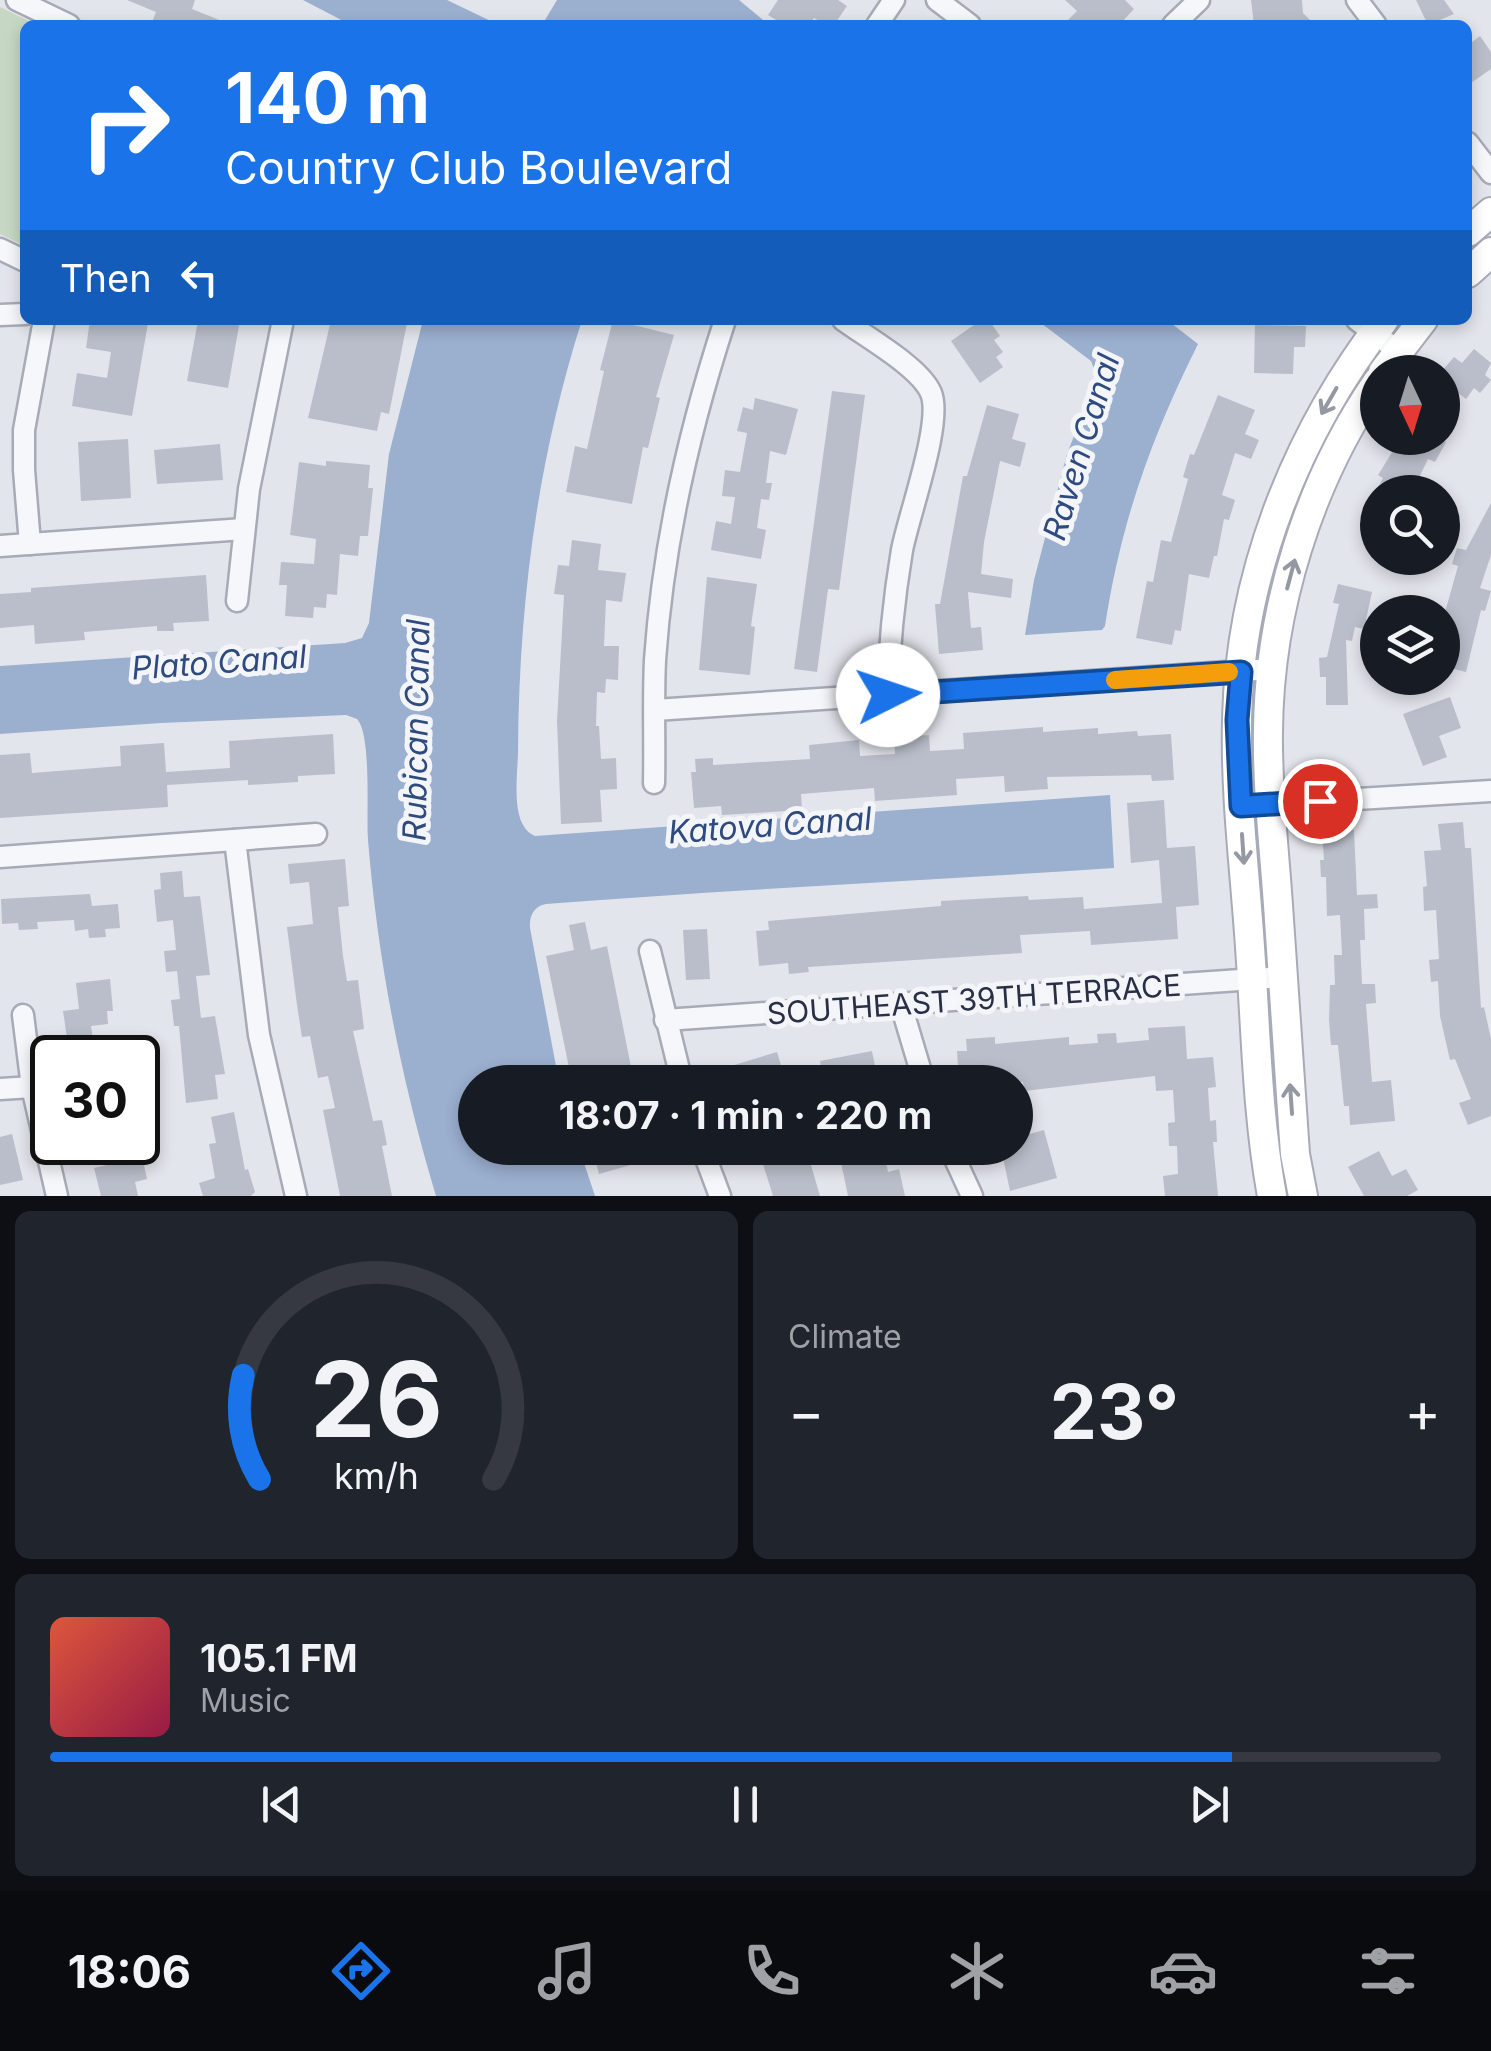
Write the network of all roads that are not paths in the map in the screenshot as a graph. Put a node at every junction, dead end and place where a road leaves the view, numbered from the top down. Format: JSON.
{"nodes":[{"id":1,"x":17,"y":0,"type":"edge"},
{"id":2,"x":937,"y":0,"type":"edge"},
{"id":3,"x":1199,"y":0,"type":"edge"},
{"id":4,"x":1357,"y":0,"type":"edge"},
{"id":5,"x":59,"y":20,"type":"edge"},
{"id":6,"x":963,"y":20,"type":"edge"},
{"id":7,"x":1178,"y":20,"type":"edge"},
{"id":8,"x":1372,"y":20,"type":"edge"},
{"id":9,"x":1472,"y":148,"type":"edge"},
{"id":10,"x":1491,"y":173,"type":"edge"},
{"id":11,"x":1491,"y":212,"type":"edge"},
{"id":12,"x":1472,"y":229,"type":"edge"},
{"id":13,"x":1491,"y":252,"type":"edge"},
{"id":14,"x":1472,"y":269,"type":"edge"},
{"id":15,"x":43,"y":325,"type":"edge"},
{"id":16,"x":282,"y":325,"type":"edge"},
{"id":17,"x":723,"y":325,"type":"edge"},
{"id":18,"x":850,"y":325,"type":"edge"},
{"id":19,"x":1371,"y":325,"type":"edge"},
{"id":20,"x":1372,"y":325,"type":"edge"},
{"id":21,"x":1419,"y":325,"type":"edge"},
{"id":22,"x":1388,"y":355,"type":"edge"},
{"id":23,"x":1396,"y":355,"type":"edge"},
{"id":24,"x":1360,"y":411,"type":"edge"},
{"id":25,"x":244,"y":529,"type":"junction"},
{"id":26,"x":30,"y":544,"type":"junction"},
{"id":27,"x":0,"y":546,"type":"edge"},
{"id":28,"x":236,"y":601,"type":"dead end"},
{"id":29,"x":1272,"y":669,"type":"junction"},
{"id":30,"x":1241,"y":672,"type":"junction"},
{"id":31,"x":888,"y":695,"type":"junction"},
{"id":32,"x":654,"y":710,"type":"junction"},
{"id":33,"x":654,"y":784,"type":"dead end"},
{"id":34,"x":1491,"y":791,"type":"edge"},
{"id":35,"x":1271,"y":804,"type":"junction"},
{"id":36,"x":1241,"y":806,"type":"junction"},
{"id":37,"x":316,"y":834,"type":"dead end"},
{"id":38,"x":235,"y":840,"type":"junction"},
{"id":39,"x":0,"y":857,"type":"edge"},
{"id":40,"x":650,"y":951,"type":"dead end"},
{"id":41,"x":1283,"y":977,"type":"junction"},
{"id":42,"x":1252,"y":980,"type":"junction"},
{"id":43,"x":902,"y":1005,"type":"junction"},
{"id":44,"x":23,"y":1015,"type":"dead end"},
{"id":45,"x":665,"y":1020,"type":"junction"},
{"id":46,"x":677,"y":1065,"type":"edge"},
{"id":47,"x":919,"y":1065,"type":"edge"},
{"id":48,"x":30,"y":1071,"type":"edge"},
{"id":49,"x":30,"y":1087,"type":"edge"},
{"id":50,"x":0,"y":1089,"type":"edge"},
{"id":51,"x":50,"y":1165,"type":"edge"},
{"id":52,"x":708,"y":1165,"type":"edge"},
{"id":53,"x":958,"y":1165,"type":"edge"},
{"id":54,"x":57,"y":1196,"type":"edge"},
{"id":55,"x":296,"y":1196,"type":"edge"},
{"id":56,"x":720,"y":1196,"type":"edge"},
{"id":57,"x":972,"y":1196,"type":"edge"},
{"id":58,"x":1272,"y":1196,"type":"edge"},
{"id":59,"x":1303,"y":1196,"type":"edge"}],
"edges":[{"from":1,"to":5,"type":"street"},
{"from":2,"to":6,"type":"street"},
{"from":3,"to":7,"type":"street"},
{"from":4,"to":8,"type":"street"},
{"from":9,"to":10,"type":"street"},
{"from":11,"to":12,"type":"main road"},
{"from":13,"to":14,"type":"main road"},
{"from":15,"to":26,"type":"street"},
{"from":16,"to":25,"type":"street"},
{"from":17,"to":32,"type":"street"},
{"from":18,"to":31,"type":"street"},
{"from":19,"to":30,"type":"main road","one_way":true},
{"from":20,"to":22,"type":"street"},
{"from":21,"to":23,"type":"main road"},
{"from":29,"to":24,"type":"main road","one_way":true},
{"from":25,"to":26,"type":"street"},
{"from":25,"to":28,"type":"street"},
{"from":26,"to":27,"type":"street"},
{"from":29,"to":30,"type":"street"},
{"from":29,"to":35,"type":"main road"},
{"from":30,"to":31,"type":"street"},
{"from":30,"to":36,"type":"main road"},
{"from":31,"to":32,"type":"street"},
{"from":32,"to":33,"type":"street"},
{"from":34,"to":35,"type":"street"},
{"from":35,"to":36,"type":"street"},
{"from":35,"to":41,"type":"main road"},
{"from":36,"to":42,"type":"main road","one_way":true},
{"from":37,"to":38,"type":"street"},
{"from":38,"to":39,"type":"street"},
{"from":38,"to":55,"type":"street"},
{"from":40,"to":45,"type":"street"},
{"from":41,"to":42,"type":"street","name":"SOUTHEAST 39TH TERRACE"},
{"from":59,"to":41,"type":"main road","one_way":true},
{"from":42,"to":43,"type":"street","name":"SOUTHEAST 39TH TERRACE"},
{"from":42,"to":58,"type":"main road"},
{"from":43,"to":45,"type":"street","name":"SOUTHEAST 39TH TERRACE"},
{"from":43,"to":47,"type":"street"},
{"from":44,"to":48,"type":"street"},
{"from":45,"to":46,"type":"street"},
{"from":49,"to":50,"type":"street"},
{"from":51,"to":54,"type":"street"},
{"from":52,"to":56,"type":"street"},
{"from":53,"to":57,"type":"street"}]}
